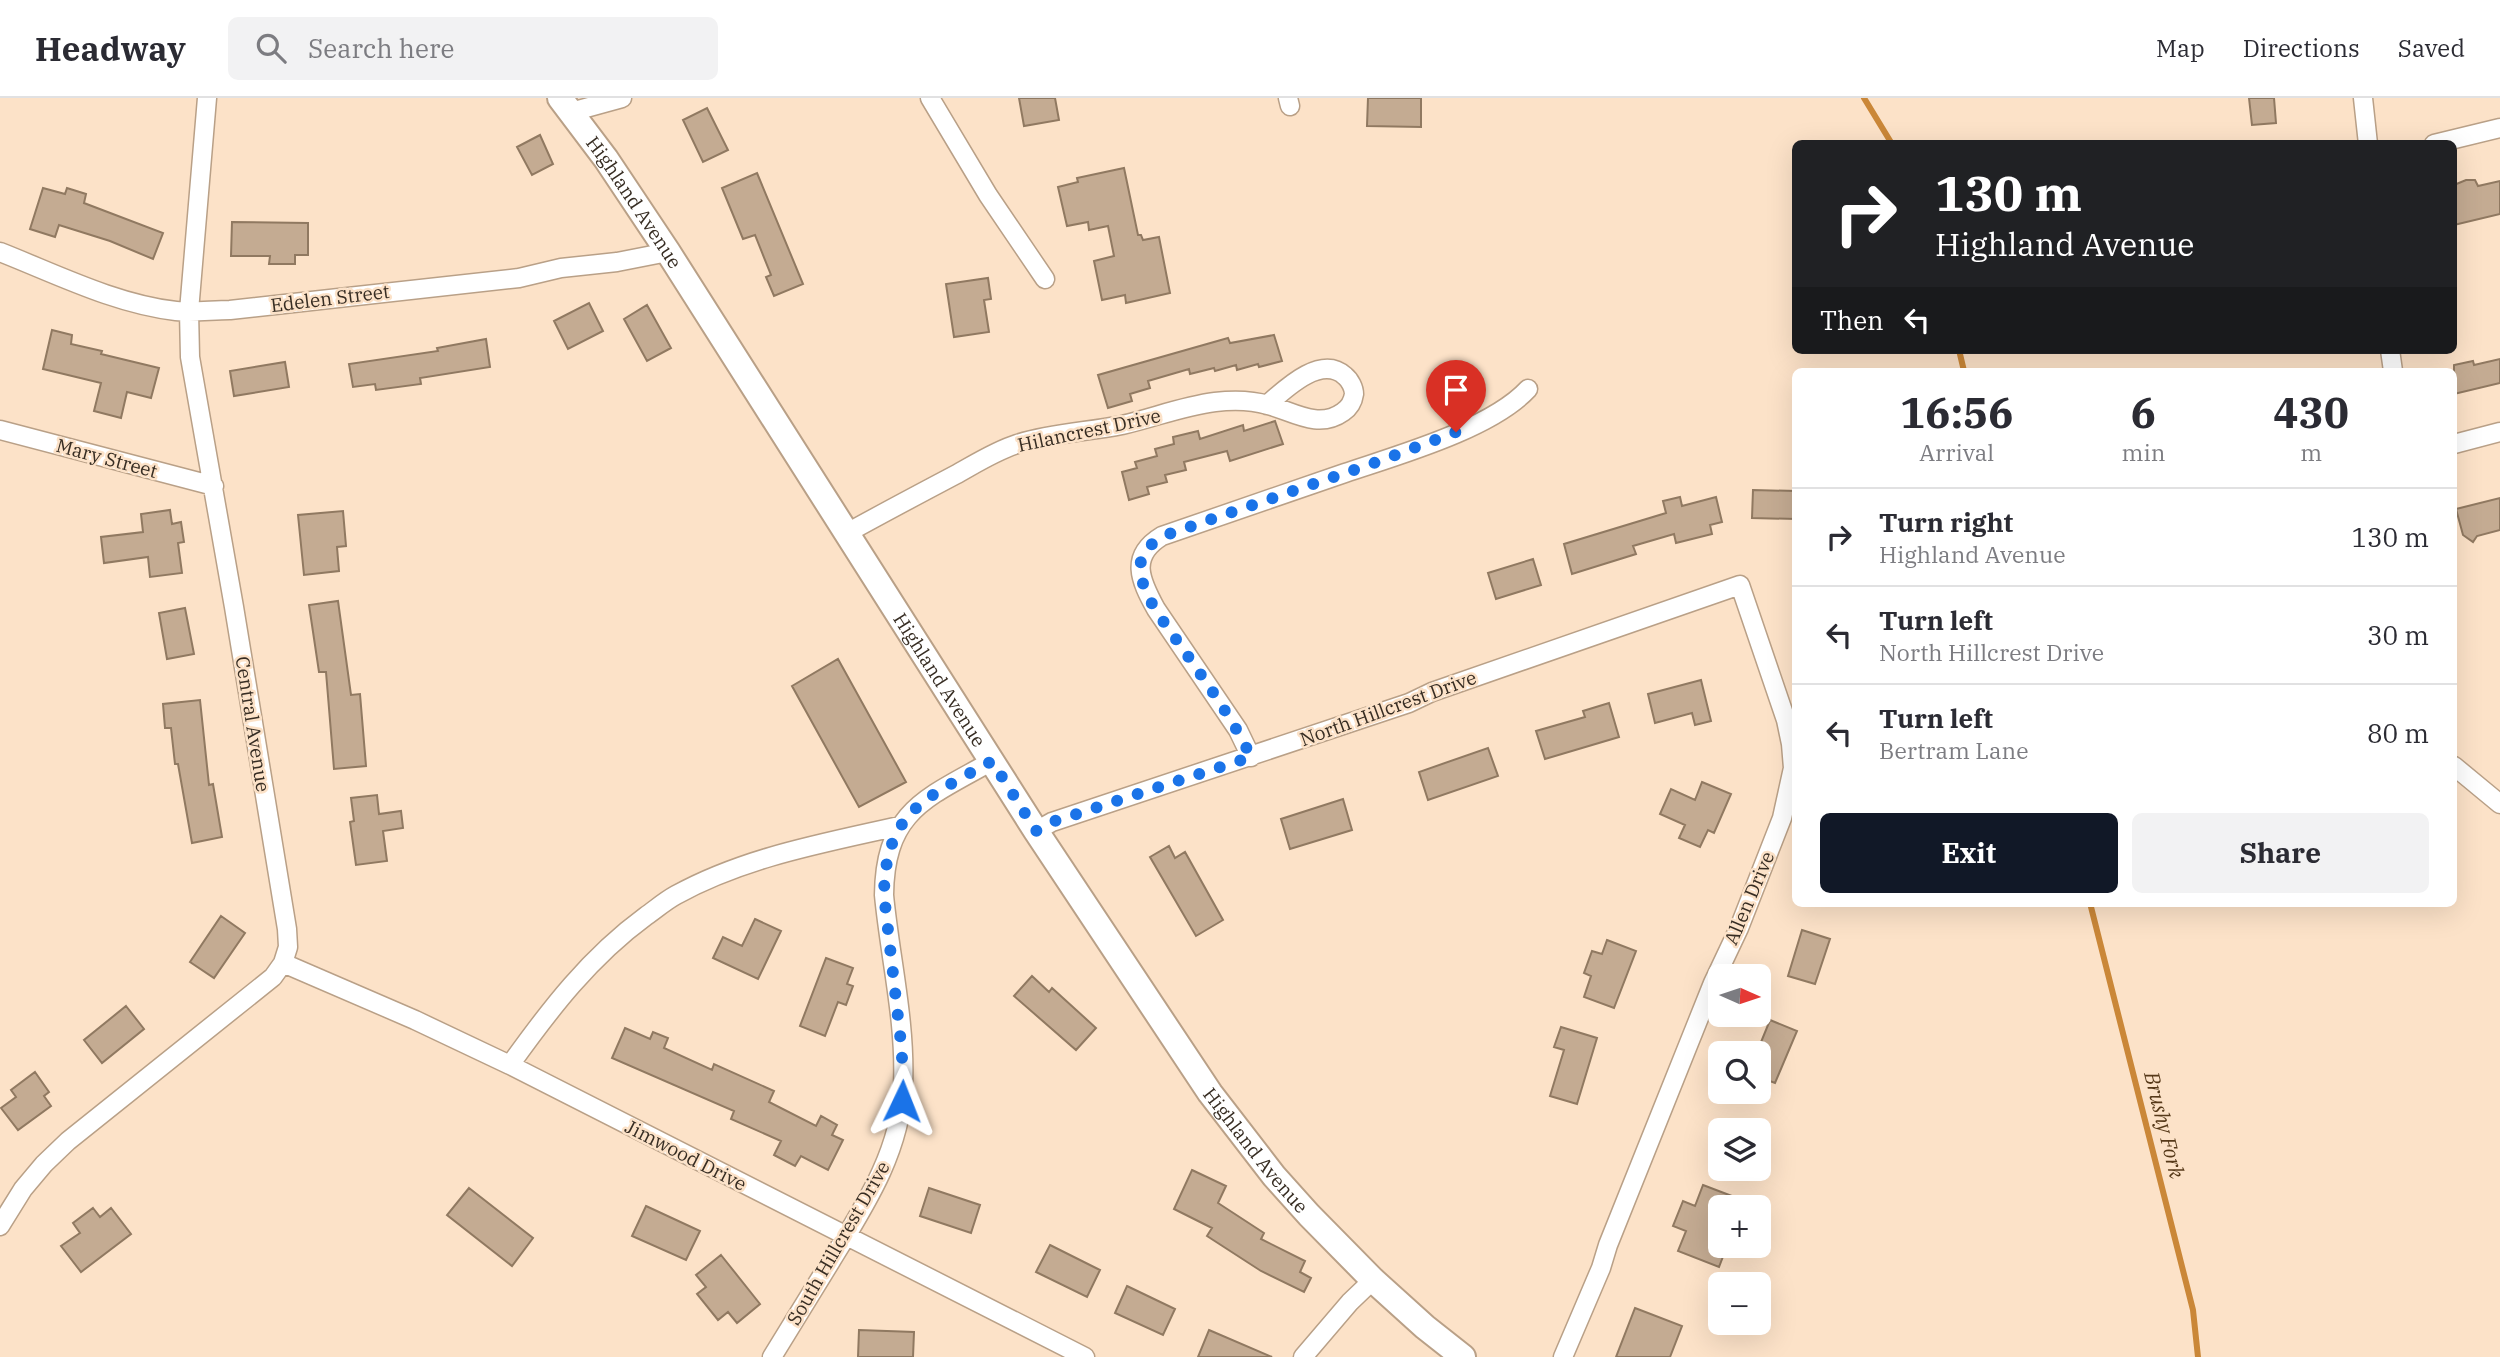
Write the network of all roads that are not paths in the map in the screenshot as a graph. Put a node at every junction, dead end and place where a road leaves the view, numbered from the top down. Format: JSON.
{"nodes":[{"id":1,"x":207,"y":98,"type":"edge"},
{"id":2,"x":622,"y":98,"type":"edge"},
{"id":3,"x":930,"y":98,"type":"edge"},
{"id":4,"x":2363,"y":98,"type":"edge"},
{"id":5,"x":566,"y":105,"type":"edge"},
{"id":6,"x":2500,"y":128,"type":"edge"},
{"id":7,"x":2368,"y":140,"type":"edge"},
{"id":8,"x":2450,"y":140,"type":"edge"},
{"id":9,"x":0,"y":252,"type":"edge"},
{"id":10,"x":668,"y":252,"type":"junction"},
{"id":11,"x":1045,"y":279,"type":"dead end"},
{"id":12,"x":189,"y":311,"type":"junction"},
{"id":13,"x":1528,"y":389,"type":"dead end"},
{"id":14,"x":1268,"y":405,"type":"dead end"},
{"id":15,"x":0,"y":430,"type":"edge"},
{"id":16,"x":2500,"y":432,"type":"edge"},
{"id":17,"x":2457,"y":443,"type":"edge"},
{"id":18,"x":214,"y":486,"type":"junction"},
{"id":19,"x":847,"y":533,"type":"junction"},
{"id":20,"x":1740,"y":585,"type":"joint"},
{"id":21,"x":1792,"y":756,"type":"edge"},
{"id":22,"x":1251,"y":757,"type":"junction"},
{"id":23,"x":992,"y":761,"type":"junction"},
{"id":24,"x":2457,"y":768,"type":"edge"},
{"id":25,"x":1792,"y":773,"type":"edge"},
{"id":26,"x":2500,"y":804,"type":"edge"},
{"id":27,"x":899,"y":826,"type":"junction"},
{"id":28,"x":1036,"y":831,"type":"junction"},
{"id":29,"x":283,"y":963,"type":"junction"},
{"id":30,"x":510,"y":1065,"type":"junction"},
{"id":31,"x":0,"y":1226,"type":"edge"},
{"id":32,"x":846,"y":1237,"type":"junction"},
{"id":33,"x":1374,"y":1280,"type":"junction"},
{"id":34,"x":772,"y":1357,"type":"edge"},
{"id":35,"x":1085,"y":1357,"type":"edge"},
{"id":36,"x":1304,"y":1357,"type":"edge"},
{"id":37,"x":1463,"y":1357,"type":"edge"},
{"id":38,"x":1563,"y":1357,"type":"edge"}],
"edges":[{"from":1,"to":12,"type":"street","name":"Central Avenue"},
{"from":2,"to":5,"type":"street"},
{"from":3,"to":11,"type":"street"},
{"from":4,"to":7,"type":"street"},
{"from":5,"to":10,"type":"main road","name":"Highland Avenue"},
{"from":6,"to":8,"type":"street"},
{"from":9,"to":12,"type":"street","name":"Edelen Street"},
{"from":10,"to":12,"type":"street","name":"Edelen Street"},
{"from":10,"to":19,"type":"main road","name":"Highland Avenue"},
{"from":12,"to":18,"type":"street","name":"Central Avenue"},
{"from":13,"to":22,"type":"street"},
{"from":14,"to":19,"type":"street","name":"Hilancrest Drive"},
{"from":15,"to":18,"type":"street","name":"Mary Street"},
{"from":16,"to":17,"type":"street"},
{"from":18,"to":29,"type":"street","name":"Central Avenue"},
{"from":19,"to":23,"type":"main road","name":"Highland Avenue"},
{"from":20,"to":21,"type":"street","name":"Allen Drive"},
{"from":20,"to":22,"type":"street","name":"North Hillcrest Drive"},
{"from":22,"to":28,"type":"street","name":"North Hillcrest Drive"},
{"from":23,"to":27,"type":"street","name":"South Hillcrest Drive"},
{"from":23,"to":28,"type":"main road","name":"Highland Avenue"},
{"from":24,"to":26,"type":"street"},
{"from":25,"to":38,"type":"street","name":"Allen Drive"},
{"from":27,"to":30,"type":"street"},
{"from":27,"to":32,"type":"street","name":"South Hillcrest Drive"},
{"from":28,"to":33,"type":"main road","name":"Highland Avenue"},
{"from":29,"to":30,"type":"street","name":"Jimwood Drive"},
{"from":29,"to":31,"type":"street"},
{"from":30,"to":32,"type":"street","name":"Jimwood Drive"},
{"from":32,"to":34,"type":"street","name":"South Hillcrest Drive"},
{"from":32,"to":35,"type":"street","name":"Jimwood Drive"},
{"from":33,"to":36,"type":"street"},
{"from":33,"to":37,"type":"main road","name":"Highland Avenue"}]}
